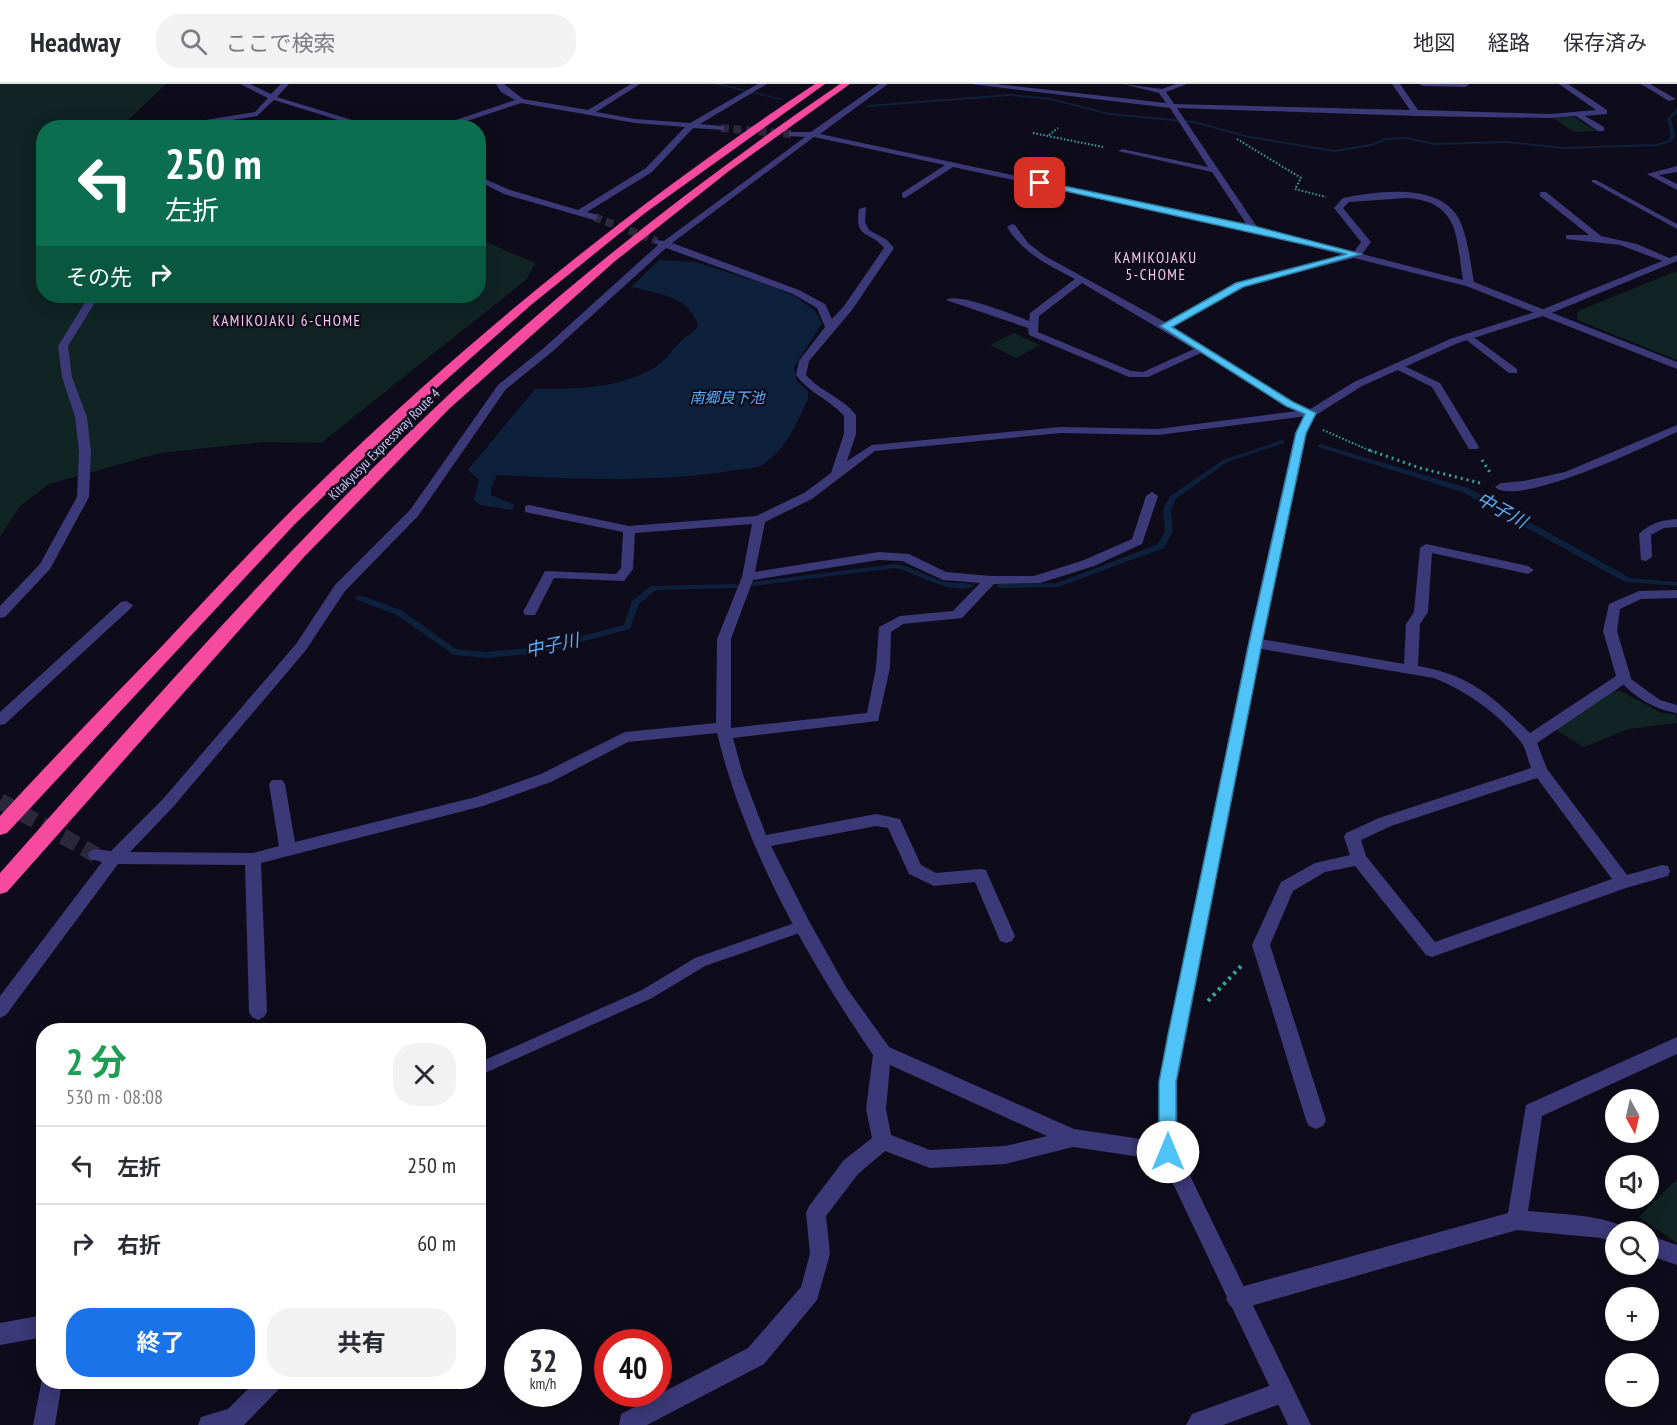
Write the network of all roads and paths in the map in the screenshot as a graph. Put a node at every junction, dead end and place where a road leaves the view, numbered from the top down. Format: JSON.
{"nodes":[{"id":1,"x":244,"y":84,"type":"edge"},
{"id":2,"x":285,"y":84,"type":"edge"},
{"id":3,"x":500,"y":84,"type":"edge"},
{"id":4,"x":636,"y":84,"type":"edge"},
{"id":5,"x":763,"y":84,"type":"edge"},
{"id":6,"x":821,"y":84,"type":"edge"},
{"id":7,"x":846,"y":84,"type":"edge"},
{"id":8,"x":884,"y":84,"type":"edge"},
{"id":9,"x":975,"y":84,"type":"edge"},
{"id":10,"x":1127,"y":84,"type":"edge"},
{"id":11,"x":1183,"y":84,"type":"edge"},
{"id":12,"x":1396,"y":84,"type":"edge"},
{"id":13,"x":1423,"y":84,"type":"edge"},
{"id":14,"x":1563,"y":84,"type":"edge"},
{"id":15,"x":1645,"y":84,"type":"edge"},
{"id":16,"x":1465,"y":85,"type":"edge"},
{"id":17,"x":1162,"y":91,"type":"junction"},
{"id":18,"x":272,"y":97,"type":"junction"},
{"id":19,"x":1672,"y":99,"type":"dead end"},
{"id":20,"x":521,"y":101,"type":"junction"},
{"id":21,"x":1172,"y":106,"type":"junction"},
{"id":22,"x":591,"y":112,"type":"junction"},
{"id":23,"x":257,"y":114,"type":"junction"},
{"id":24,"x":1417,"y":114,"type":"junction"},
{"id":25,"x":1577,"y":114,"type":"junction"},
{"id":26,"x":215,"y":120,"type":"edge"},
{"id":27,"x":253,"y":120,"type":"edge"},
{"id":28,"x":348,"y":120,"type":"edge"},
{"id":29,"x":461,"y":120,"type":"edge"},
{"id":30,"x":693,"y":125,"type":"junction"},
{"id":31,"x":721,"y":128,"type":"tunnel mouth"},
{"id":32,"x":1058,"y":129,"type":"dead end"},
{"id":33,"x":1601,"y":129,"type":"dead end"},
{"id":34,"x":1033,"y":133,"type":"dead end"},
{"id":35,"x":792,"y":134,"type":"tunnel mouth"},
{"id":36,"x":815,"y":135,"type":"junction"},
{"id":37,"x":1049,"y":136,"type":"junction"},
{"id":38,"x":1237,"y":139,"type":"dead end"},
{"id":39,"x":1122,"y":151,"type":"joint"},
{"id":40,"x":952,"y":164,"type":"junction"},
{"id":41,"x":1677,"y":169,"type":"edge"},
{"id":42,"x":1217,"y":171,"type":"junction"},
{"id":43,"x":1594,"y":181,"type":"dead end"},
{"id":44,"x":486,"y":182,"type":"edge"},
{"id":45,"x":1677,"y":187,"type":"edge"},
{"id":46,"x":1543,"y":194,"type":"dead end"},
{"id":47,"x":905,"y":195,"type":"dead end"},
{"id":48,"x":1344,"y":201,"type":"junction"},
{"id":49,"x":863,"y":209,"type":"dead end"},
{"id":50,"x":581,"y":212,"type":"junction"},
{"id":51,"x":594,"y":217,"type":"tunnel mouth"},
{"id":52,"x":1012,"y":227,"type":"dead end"},
{"id":53,"x":1677,"y":227,"type":"edge"},
{"id":54,"x":1254,"y":229,"type":"junction"},
{"id":55,"x":1569,"y":237,"type":"dead end"},
{"id":56,"x":1597,"y":237,"type":"junction"},
{"id":57,"x":661,"y":243,"type":"junction"},
{"id":58,"x":1357,"y":254,"type":"junction"},
{"id":59,"x":1674,"y":260,"type":"edge"},
{"id":60,"x":1082,"y":279,"type":"junction"},
{"id":61,"x":1469,"y":284,"type":"junction"},
{"id":62,"x":951,"y":300,"type":"dead end"},
{"id":63,"x":90,"y":303,"type":"edge"},
{"id":64,"x":1545,"y":312,"type":"junction"},
{"id":65,"x":1033,"y":326,"type":"junction"},
{"id":66,"x":1165,"y":326,"type":"junction"},
{"id":67,"x":830,"y":327,"type":"junction"},
{"id":68,"x":1468,"y":336,"type":"junction"},
{"id":69,"x":1200,"y":350,"type":"junction"},
{"id":70,"x":1398,"y":366,"type":"junction"},
{"id":71,"x":1677,"y":366,"type":"edge"},
{"id":72,"x":1513,"y":371,"type":"dead end"},
{"id":73,"x":1309,"y":417,"type":"junction"},
{"id":74,"x":1677,"y":428,"type":"edge"},
{"id":75,"x":1473,"y":447,"type":"joint"},
{"id":76,"x":836,"y":476,"type":"junction"},
{"id":77,"x":1501,"y":487,"type":"junction"},
{"id":78,"x":1152,"y":496,"type":"dead end"},
{"id":79,"x":529,"y":509,"type":"dead end"},
{"id":80,"x":759,"y":520,"type":"junction"},
{"id":81,"x":1677,"y":523,"type":"edge"},
{"id":82,"x":629,"y":530,"type":"junction"},
{"id":83,"x":1646,"y":557,"type":"dead end"},
{"id":84,"x":1528,"y":570,"type":"dead end"},
{"id":85,"x":748,"y":577,"type":"junction"},
{"id":86,"x":991,"y":580,"type":"junction"},
{"id":87,"x":1677,"y":594,"type":"edge"},
{"id":88,"x":126,"y":605,"type":"dead end"},
{"id":89,"x":530,"y":612,"type":"dead end"},
{"id":90,"x":0,"y":614,"type":"edge"},
{"id":91,"x":1255,"y":643,"type":"junction"},
{"id":92,"x":1411,"y":669,"type":"junction"},
{"id":93,"x":1624,"y":678,"type":"junction"},
{"id":94,"x":1677,"y":709,"type":"edge"},
{"id":95,"x":0,"y":720,"type":"edge"},
{"id":96,"x":724,"y":730,"type":"junction"},
{"id":97,"x":1529,"y":741,"type":"junction"},
{"id":98,"x":1540,"y":771,"type":"junction"},
{"id":99,"x":277,"y":784,"type":"dead end"},
{"id":100,"x":0,"y":828,"type":"edge"},
{"id":101,"x":761,"y":842,"type":"junction"},
{"id":102,"x":288,"y":850,"type":"junction"},
{"id":103,"x":96,"y":855,"type":"tunnel mouth"},
{"id":104,"x":114,"y":858,"type":"junction"},
{"id":105,"x":253,"y":859,"type":"junction"},
{"id":106,"x":1359,"y":859,"type":"junction"},
{"id":107,"x":1662,"y":871,"type":"dead end"},
{"id":108,"x":1623,"y":882,"type":"junction"},
{"id":109,"x":0,"y":886,"type":"edge"},
{"id":110,"x":803,"y":926,"type":"junction"},
{"id":111,"x":1006,"y":936,"type":"dead end"},
{"id":112,"x":1261,"y":945,"type":"junction"},
{"id":113,"x":1207,"y":1002,"type":"dead end"},
{"id":114,"x":0,"y":1010,"type":"edge"},
{"id":115,"x":258,"y":1012,"type":"dead end"},
{"id":116,"x":1677,"y":1045,"type":"edge"},
{"id":117,"x":882,"y":1053,"type":"junction"},
{"id":118,"x":486,"y":1066,"type":"edge"},
{"id":119,"x":1316,"y":1120,"type":"dead end"},
{"id":120,"x":1073,"y":1138,"type":"junction"},
{"id":121,"x":882,"y":1141,"type":"junction"},
{"id":122,"x":1168,"y":1152,"type":"junction"},
{"id":123,"x":1517,"y":1221,"type":"junction"},
{"id":124,"x":1605,"y":1229,"type":"edge"},
{"id":125,"x":1659,"y":1249,"type":"edge"},
{"id":126,"x":1677,"y":1256,"type":"edge"},
{"id":127,"x":1237,"y":1299,"type":"junction"},
{"id":128,"x":36,"y":1327,"type":"edge"},
{"id":129,"x":0,"y":1334,"type":"edge"},
{"id":130,"x":50,"y":1389,"type":"edge"},
{"id":131,"x":263,"y":1389,"type":"edge"},
{"id":132,"x":1283,"y":1392,"type":"junction"},
{"id":133,"x":44,"y":1425,"type":"edge"},
{"id":134,"x":209,"y":1425,"type":"edge"},
{"id":135,"x":630,"y":1425,"type":"edge"},
{"id":136,"x":1197,"y":1425,"type":"edge"},
{"id":137,"x":1300,"y":1425,"type":"edge"}],
"edges":[{"from":1,"to":18,"type":"street"},
{"from":2,"to":18,"type":"street"},
{"from":3,"to":20,"type":"street"},
{"from":4,"to":22,"type":"street"},
{"from":5,"to":30,"type":"street"},
{"from":6,"to":100,"type":"highway","name":"Kitakyusyu Expressway Route 4"},
{"from":7,"to":109,"type":"highway","name":"Kitakyusyu Expressway Route 4"},
{"from":8,"to":36,"type":"street"},
{"from":9,"to":21,"type":"street"},
{"from":10,"to":17,"type":"street"},
{"from":11,"to":17,"type":"street"},
{"from":12,"to":24,"type":"street"},
{"from":13,"to":16,"type":"street"},
{"from":14,"to":25,"type":"street"},
{"from":15,"to":19,"type":"street"},
{"from":17,"to":21,"type":"street"},
{"from":18,"to":23,"type":"street"},
{"from":18,"to":28,"type":"street"},
{"from":20,"to":22,"type":"street"},
{"from":20,"to":29,"type":"street"},
{"from":21,"to":24,"type":"street"},
{"from":21,"to":42,"type":"street"},
{"from":22,"to":30,"type":"street"},
{"from":23,"to":26,"type":"street"},
{"from":23,"to":27,"type":"street"},
{"from":24,"to":25,"type":"street"},
{"from":25,"to":33,"type":"street"},
{"from":30,"to":31,"type":"street"},
{"from":30,"to":50,"type":"street"},
{"from":32,"to":37,"type":"path"},
{"from":34,"to":37,"type":"path"},
{"from":35,"to":36,"type":"street"},
{"from":36,"to":40,"type":"street"},
{"from":36,"to":57,"type":"street"},
{"from":37,"to":39,"type":"path"},
{"from":38,"to":48,"type":"path"},
{"from":39,"to":42,"type":"street"},
{"from":40,"to":47,"type":"street"},
{"from":40,"to":54,"type":"street"},
{"from":41,"to":45,"type":"street"},
{"from":42,"to":54,"type":"street"},
{"from":43,"to":53,"type":"lane"},
{"from":44,"to":50,"type":"street"},
{"from":46,"to":56,"type":"street"},
{"from":48,"to":58,"type":"street"},
{"from":48,"to":61,"type":"street"},
{"from":49,"to":67,"type":"street"},
{"from":50,"to":51,"type":"street"},
{"from":52,"to":60,"type":"street"},
{"from":54,"to":58,"type":"street"},
{"from":55,"to":56,"type":"street"},
{"from":56,"to":59,"type":"street"},
{"from":57,"to":67,"type":"street"},
{"from":57,"to":104,"type":"street"},
{"from":58,"to":61,"type":"street"},
{"from":58,"to":66,"type":"street"},
{"from":59,"to":64,"type":"street"},
{"from":60,"to":65,"type":"street"},
{"from":60,"to":66,"type":"street"},
{"from":61,"to":64,"type":"street"},
{"from":62,"to":65,"type":"street"},
{"from":63,"to":90,"type":"street"},
{"from":64,"to":68,"type":"street"},
{"from":64,"to":71,"type":"street"},
{"from":65,"to":69,"type":"street"},
{"from":66,"to":69,"type":"street"},
{"from":67,"to":76,"type":"street"},
{"from":68,"to":70,"type":"street"},
{"from":68,"to":72,"type":"street"},
{"from":69,"to":73,"type":"street"},
{"from":70,"to":73,"type":"street"},
{"from":70,"to":75,"type":"street"},
{"from":73,"to":76,"type":"street"},
{"from":73,"to":77,"type":"path"},
{"from":73,"to":91,"type":"street"},
{"from":74,"to":77,"type":"street"},
{"from":75,"to":77,"type":"path"},
{"from":76,"to":80,"type":"street"},
{"from":78,"to":86,"type":"street"},
{"from":79,"to":82,"type":"street"},
{"from":80,"to":82,"type":"street"},
{"from":80,"to":85,"type":"street"},
{"from":81,"to":83,"type":"street"},
{"from":82,"to":89,"type":"street"},
{"from":84,"to":92,"type":"street"},
{"from":85,"to":86,"type":"street"},
{"from":85,"to":96,"type":"street"},
{"from":86,"to":96,"type":"street"},
{"from":87,"to":93,"type":"street"},
{"from":88,"to":95,"type":"street"},
{"from":91,"to":92,"type":"street"},
{"from":91,"to":122,"type":"street"},
{"from":92,"to":97,"type":"street"},
{"from":93,"to":94,"type":"lane"},
{"from":93,"to":97,"type":"street"},
{"from":96,"to":101,"type":"street"},
{"from":96,"to":102,"type":"street"},
{"from":97,"to":98,"type":"street"},
{"from":98,"to":106,"type":"street"},
{"from":98,"to":108,"type":"street"},
{"from":99,"to":102,"type":"street"},
{"from":101,"to":110,"type":"street"},
{"from":101,"to":111,"type":"street"},
{"from":102,"to":105,"type":"street"},
{"from":103,"to":104,"type":"street"},
{"from":104,"to":105,"type":"street"},
{"from":104,"to":114,"type":"street"},
{"from":105,"to":115,"type":"street"},
{"from":106,"to":108,"type":"street"},
{"from":106,"to":112,"type":"street"},
{"from":107,"to":108,"type":"street"},
{"from":110,"to":117,"type":"street"},
{"from":110,"to":118,"type":"lane"},
{"from":112,"to":113,"type":"path"},
{"from":112,"to":119,"type":"street"},
{"from":116,"to":123,"type":"street"},
{"from":117,"to":120,"type":"street"},
{"from":117,"to":121,"type":"street"},
{"from":120,"to":121,"type":"street"},
{"from":120,"to":122,"type":"street"},
{"from":121,"to":135,"type":"street"},
{"from":122,"to":127,"type":"street"},
{"from":123,"to":124,"type":"street"},
{"from":123,"to":127,"type":"street"},
{"from":125,"to":126,"type":"street"},
{"from":127,"to":132,"type":"street"},
{"from":128,"to":129,"type":"street"},
{"from":130,"to":133,"type":"street"},
{"from":131,"to":134,"type":"street"},
{"from":132,"to":136,"type":"street"},
{"from":132,"to":137,"type":"street"}]}
